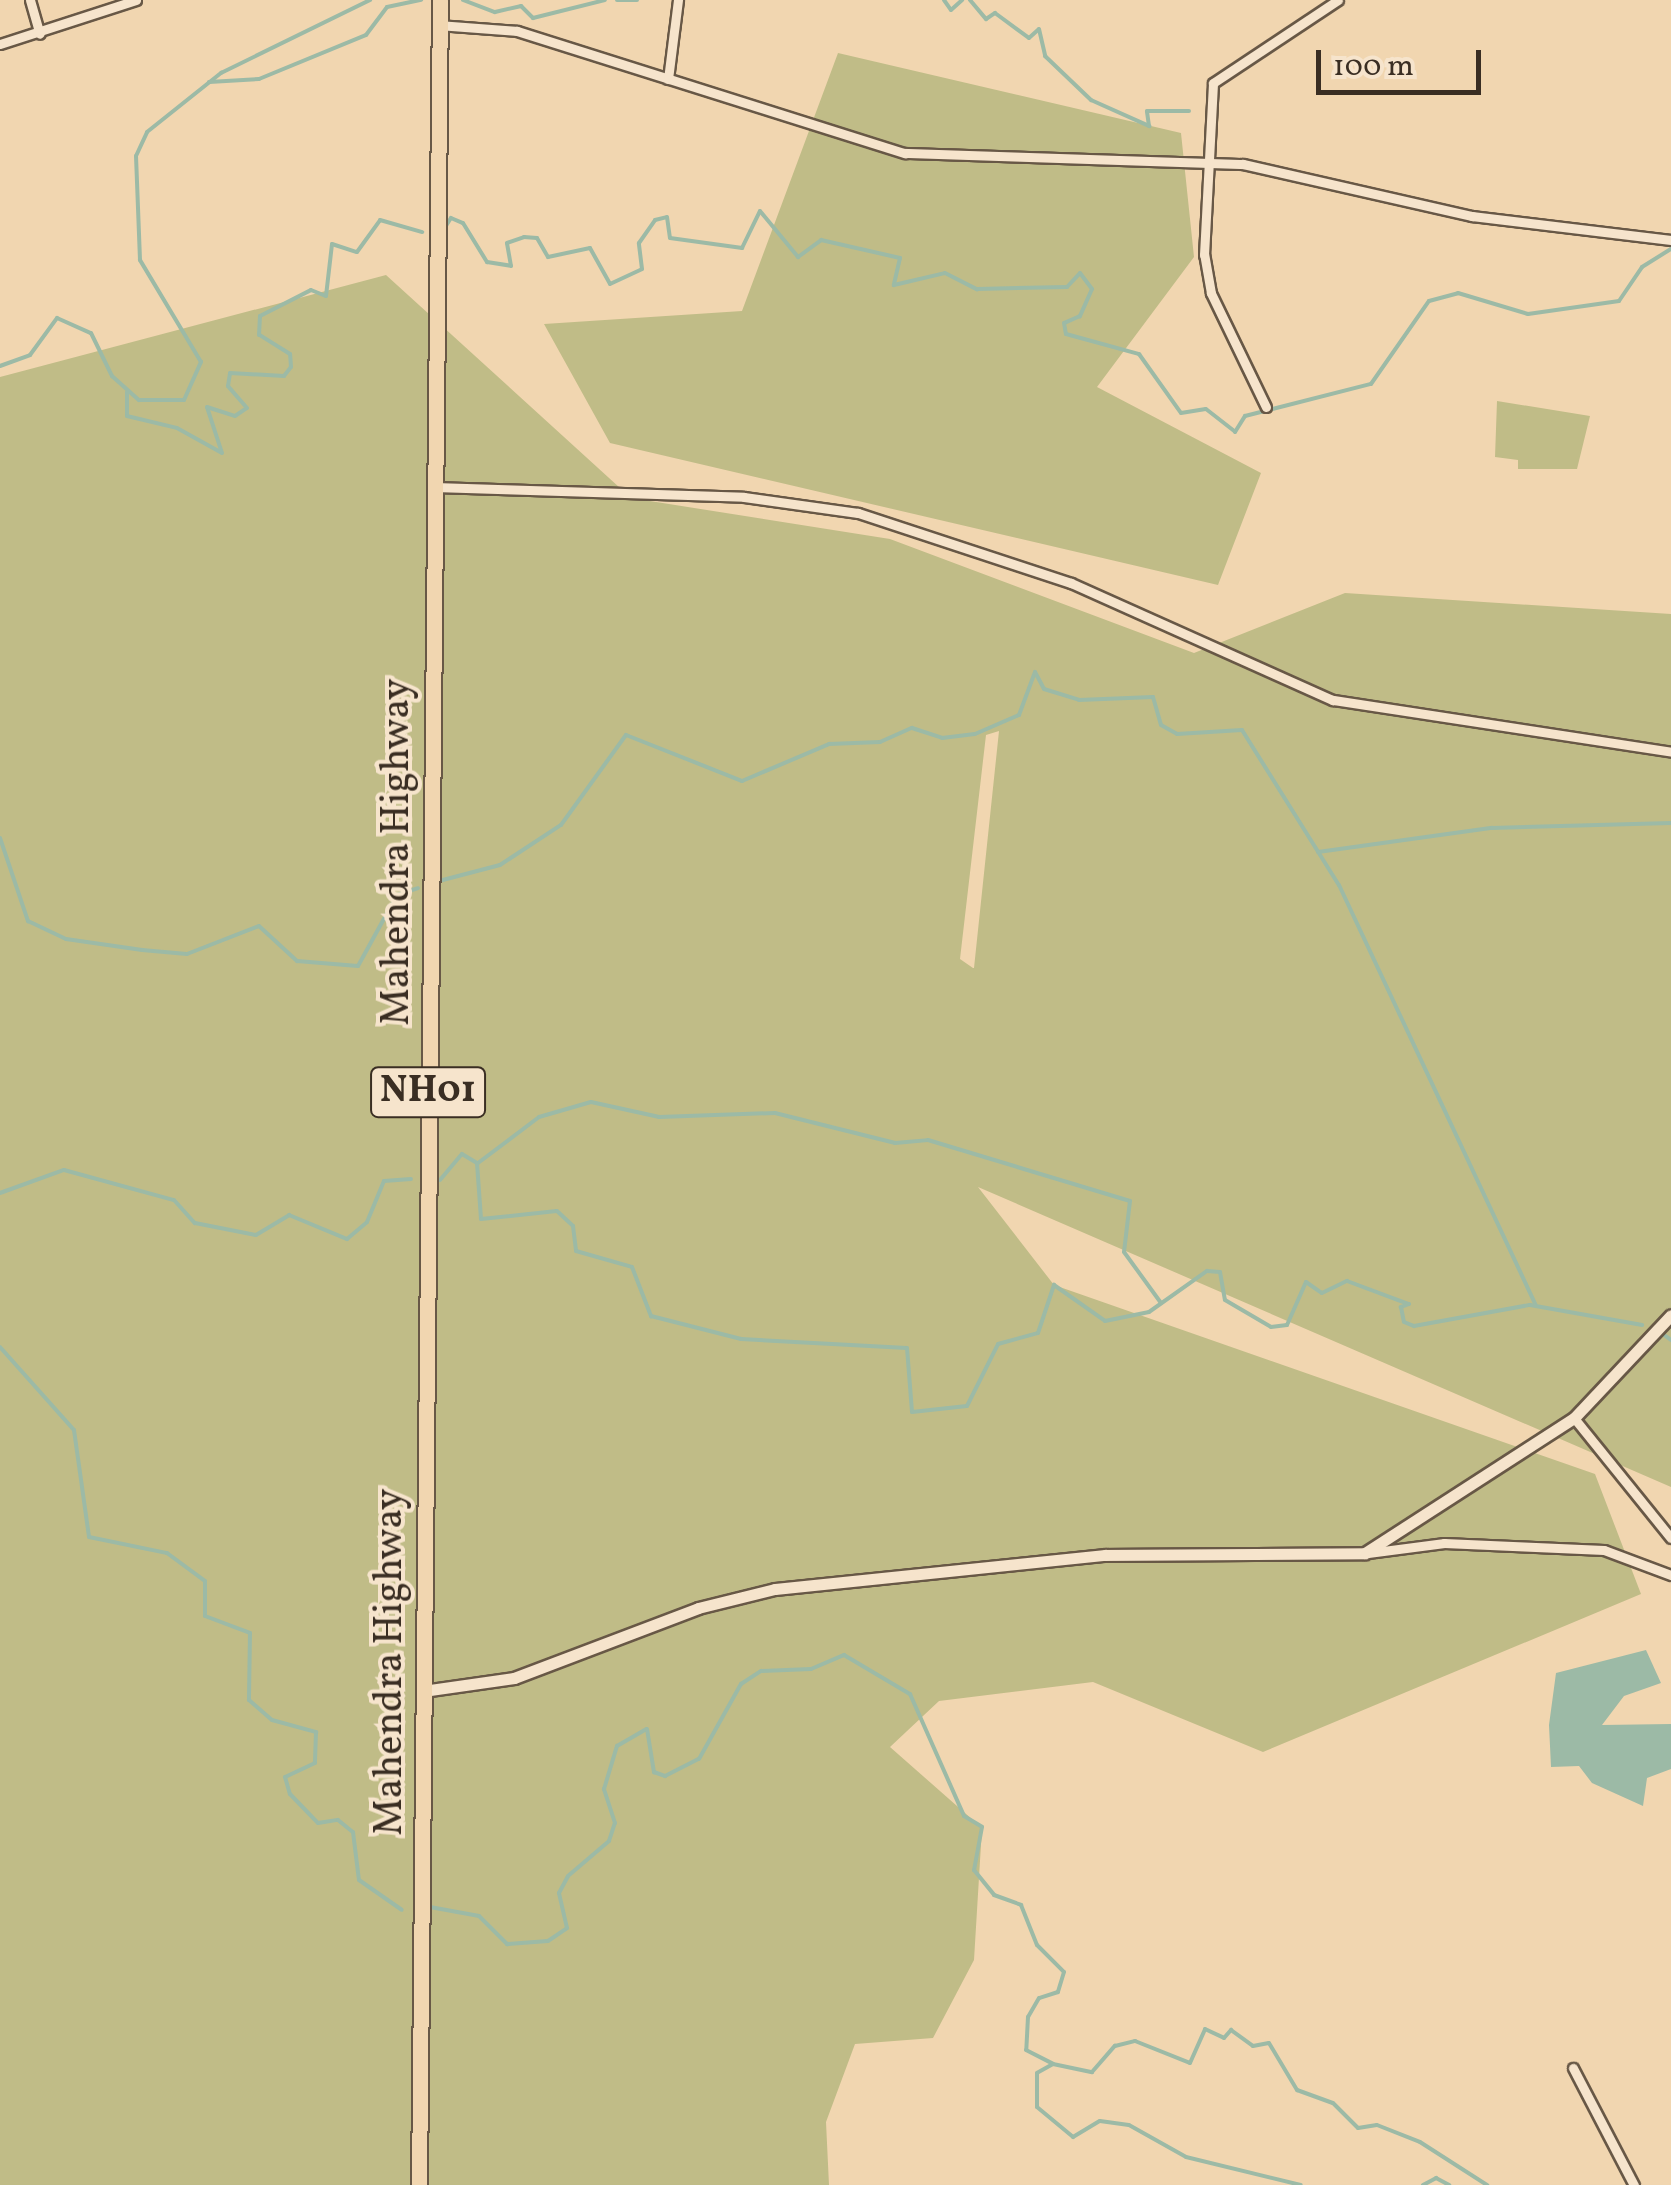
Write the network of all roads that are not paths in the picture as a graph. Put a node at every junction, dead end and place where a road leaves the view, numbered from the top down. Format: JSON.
{"nodes":[{"id":1,"x":30,"y":0,"type":"edge"},
{"id":2,"x":136,"y":0,"type":"edge"},
{"id":3,"x":440,"y":0,"type":"edge"},
{"id":4,"x":678,"y":0,"type":"edge"},
{"id":5,"x":1338,"y":0,"type":"edge"},
{"id":6,"x":125,"y":2,"type":"edge"},
{"id":7,"x":439,"y":25,"type":"junction"},
{"id":8,"x":40,"y":34,"type":"junction"},
{"id":9,"x":0,"y":44,"type":"edge"},
{"id":10,"x":668,"y":79,"type":"junction"},
{"id":11,"x":1208,"y":162,"type":"junction"},
{"id":12,"x":1671,"y":240,"type":"edge"},
{"id":13,"x":1266,"y":406,"type":"dead end"},
{"id":14,"x":434,"y":486,"type":"junction"},
{"id":15,"x":1671,"y":752,"type":"edge"},
{"id":16,"x":1671,"y":1315,"type":"edge"},
{"id":17,"x":1574,"y":1418,"type":"junction"},
{"id":18,"x":1671,"y":1538,"type":"edge"},
{"id":19,"x":1365,"y":1553,"type":"junction"},
{"id":20,"x":1671,"y":1575,"type":"edge"},
{"id":21,"x":423,"y":1692,"type":"junction"},
{"id":22,"x":1573,"y":2068,"type":"dead end"},
{"id":23,"x":418,"y":2185,"type":"edge"},
{"id":24,"x":1634,"y":2185,"type":"edge"}],
"edges":[{"from":1,"to":8,"type":"street"},
{"from":2,"to":6,"type":"street"},
{"from":3,"to":7,"type":"highway","name":"Mahendra Highway","number":"NH01"},
{"from":4,"to":10,"type":"street"},
{"from":5,"to":11,"type":"street"},
{"from":6,"to":8,"type":"street"},
{"from":7,"to":10,"type":"street"},
{"from":7,"to":14,"type":"highway","name":"Mahendra Highway","number":"NH01"},
{"from":8,"to":9,"type":"street"},
{"from":10,"to":11,"type":"street"},
{"from":11,"to":12,"type":"street"},
{"from":11,"to":13,"type":"street"},
{"from":14,"to":15,"type":"street"},
{"from":14,"to":21,"type":"highway","name":"Mahendra Highway","number":"NH01"},
{"from":16,"to":17,"type":"street"},
{"from":17,"to":18,"type":"street"},
{"from":17,"to":19,"type":"street"},
{"from":19,"to":20,"type":"street"},
{"from":19,"to":21,"type":"street"},
{"from":21,"to":23,"type":"highway","name":"Mahendra Highway","number":"NH01"},
{"from":22,"to":24,"type":"street"}]}
